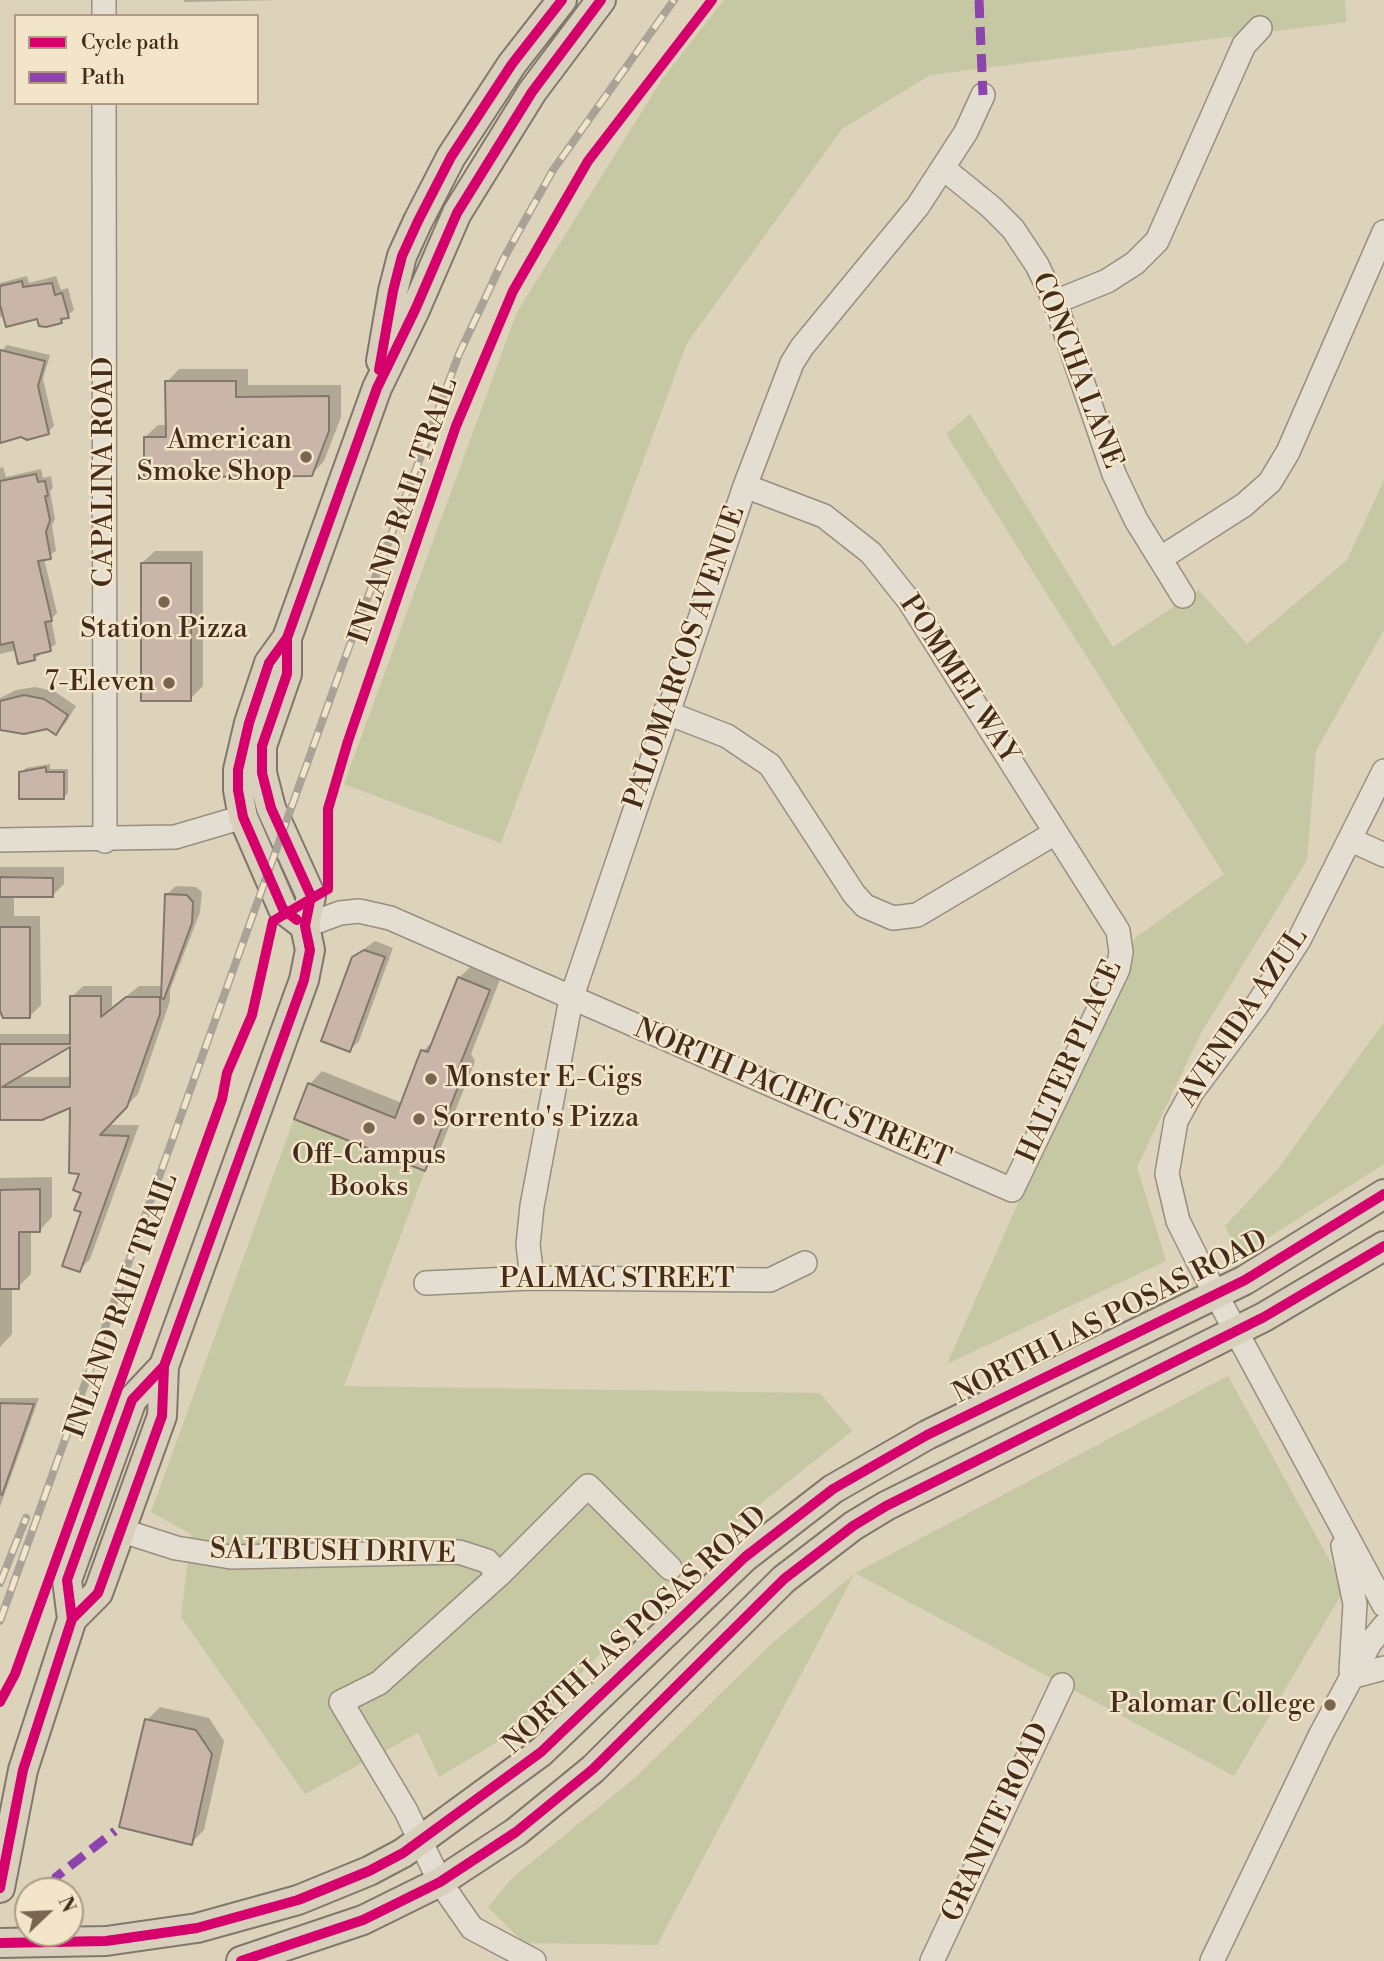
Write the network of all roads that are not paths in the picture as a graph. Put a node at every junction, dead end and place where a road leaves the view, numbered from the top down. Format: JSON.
{"nodes":[{"id":1,"x":562,"y":0,"type":"edge"},
{"id":2,"x":597,"y":2,"type":"edge"},
{"id":3,"x":1259,"y":28,"type":"dead end"},
{"id":4,"x":983,"y":95,"type":"dead end"},
{"id":5,"x":104,"y":105,"type":"edge"},
{"id":6,"x":943,"y":168,"type":"junction"},
{"id":7,"x":1384,"y":232,"type":"edge"},
{"id":8,"x":1055,"y":302,"type":"junction"},
{"id":9,"x":377,"y":388,"type":"junction"},
{"id":10,"x":745,"y":485,"type":"junction"},
{"id":11,"x":1161,"y":558,"type":"junction"},
{"id":12,"x":1183,"y":596,"type":"dead end"},
{"id":13,"x":287,"y":638,"type":"junction"},
{"id":14,"x":666,"y":712,"type":"junction"},
{"id":15,"x":1384,"y":771,"type":"edge"},
{"id":16,"x":243,"y":817,"type":"junction"},
{"id":17,"x":1055,"y":833,"type":"junction"},
{"id":18,"x":0,"y":840,"type":"edge"},
{"id":19,"x":1351,"y":840,"type":"junction"},
{"id":20,"x":105,"y":841,"type":"junction"},
{"id":21,"x":1384,"y":855,"type":"edge"},
{"id":22,"x":305,"y":926,"type":"junction"},
{"id":23,"x":1118,"y":931,"type":"joint"},
{"id":24,"x":571,"y":999,"type":"junction"},
{"id":25,"x":1012,"y":1190,"type":"joint"},
{"id":26,"x":1384,"y":1194,"type":"edge"},
{"id":27,"x":1384,"y":1246,"type":"edge"},
{"id":28,"x":805,"y":1263,"type":"dead end"},
{"id":29,"x":532,"y":1279,"type":"junction"},
{"id":30,"x":426,"y":1283,"type":"dead end"},
{"id":31,"x":1216,"y":1294,"type":"junction"},
{"id":32,"x":1235,"y":1332,"type":"junction"},
{"id":33,"x":164,"y":1366,"type":"junction"},
{"id":34,"x":125,"y":1418,"type":"junction"},
{"id":35,"x":1338,"y":1521,"type":"junction"},
{"id":36,"x":120,"y":1530,"type":"junction"},
{"id":37,"x":670,"y":1567,"type":"dead end"},
{"id":38,"x":499,"y":1576,"type":"junction"},
{"id":39,"x":1384,"y":1605,"type":"edge"},
{"id":40,"x":72,"y":1619,"type":"junction"},
{"id":41,"x":1384,"y":1626,"type":"edge"},
{"id":42,"x":1384,"y":1668,"type":"edge"},
{"id":43,"x":1351,"y":1677,"type":"junction"},
{"id":44,"x":1062,"y":1685,"type":"dead end"},
{"id":45,"x":420,"y":1841,"type":"junction"},
{"id":46,"x":440,"y":1882,"type":"junction"},
{"id":47,"x":0,"y":1888,"type":"edge"},
{"id":48,"x":0,"y":1943,"type":"edge"},
{"id":49,"x":241,"y":1961,"type":"edge"},
{"id":50,"x":534,"y":1961,"type":"edge"},
{"id":51,"x":932,"y":1961,"type":"edge"},
{"id":52,"x":1212,"y":1961,"type":"edge"}],
"edges":[{"from":1,"to":9,"type":"main road"},
{"from":2,"to":9,"type":"main road"},
{"from":3,"to":8,"type":"street"},
{"from":4,"to":6,"type":"street","name":"PALOMARCOS AVENUE"},
{"from":5,"to":20,"type":"street","name":"CAPALINA ROAD"},
{"from":6,"to":8,"type":"street","name":"CONCHA LANE"},
{"from":6,"to":10,"type":"street","name":"PALOMARCOS AVENUE"},
{"from":7,"to":11,"type":"street"},
{"from":8,"to":11,"type":"street","name":"CONCHA LANE"},
{"from":9,"to":13,"type":"main road"},
{"from":10,"to":14,"type":"street","name":"PALOMARCOS AVENUE"},
{"from":10,"to":17,"type":"street","name":"POMMEL WAY"},
{"from":11,"to":12,"type":"street","name":"CONCHA LANE"},
{"from":13,"to":16,"type":"main road"},
{"from":13,"to":22,"type":"main road"},
{"from":14,"to":17,"type":"street"},
{"from":14,"to":24,"type":"street","name":"PALOMARCOS AVENUE"},
{"from":15,"to":19,"type":"street","name":"AVENIDA AZUL"},
{"from":16,"to":20,"type":"street"},
{"from":16,"to":22,"type":"main road"},
{"from":17,"to":23,"type":"street","name":"POMMEL WAY"},
{"from":18,"to":20,"type":"street"},
{"from":19,"to":21,"type":"street"},
{"from":19,"to":31,"type":"street","name":"AVENIDA AZUL"},
{"from":22,"to":24,"type":"street","name":"NORTH PACIFIC STREET"},
{"from":22,"to":33,"type":"main road"},
{"from":23,"to":25,"type":"street","name":"HALTER PLACE"},
{"from":24,"to":25,"type":"street","name":"NORTH PACIFIC STREET"},
{"from":24,"to":29,"type":"street","name":"PALOMARCOS AVENUE"},
{"from":26,"to":31,"type":"main road","name":"NORTH LAS POSAS ROAD"},
{"from":27,"to":32,"type":"main road"},
{"from":28,"to":29,"type":"street","name":"PALMAC STREET"},
{"from":29,"to":30,"type":"street","name":"PALMAC STREET"},
{"from":31,"to":32,"type":"street","name":"AVENIDA AZUL"},
{"from":31,"to":45,"type":"main road","name":"NORTH LAS POSAS ROAD"},
{"from":32,"to":35,"type":"street","name":"AVENIDA AZUL"},
{"from":32,"to":46,"type":"main road"},
{"from":33,"to":34,"type":"main road"},
{"from":33,"to":36,"type":"main road"},
{"from":34,"to":36,"type":"main road"},
{"from":34,"to":40,"type":"main road"},
{"from":35,"to":39,"type":"street","name":"AVENIDA AZUL"},
{"from":35,"to":43,"type":"street"},
{"from":36,"to":38,"type":"street","name":"SALTBUSH DRIVE"},
{"from":36,"to":40,"type":"main road"},
{"from":37,"to":38,"type":"street"},
{"from":38,"to":45,"type":"street"},
{"from":40,"to":47,"type":"main road"},
{"from":41,"to":43,"type":"street"},
{"from":42,"to":43,"type":"street"},
{"from":43,"to":52,"type":"street"},
{"from":44,"to":51,"type":"street","name":"GRANITE ROAD"},
{"from":45,"to":46,"type":"street"},
{"from":45,"to":48,"type":"main road","name":"NORTH LAS POSAS ROAD"},
{"from":46,"to":49,"type":"main road"},
{"from":46,"to":50,"type":"street"}]}
